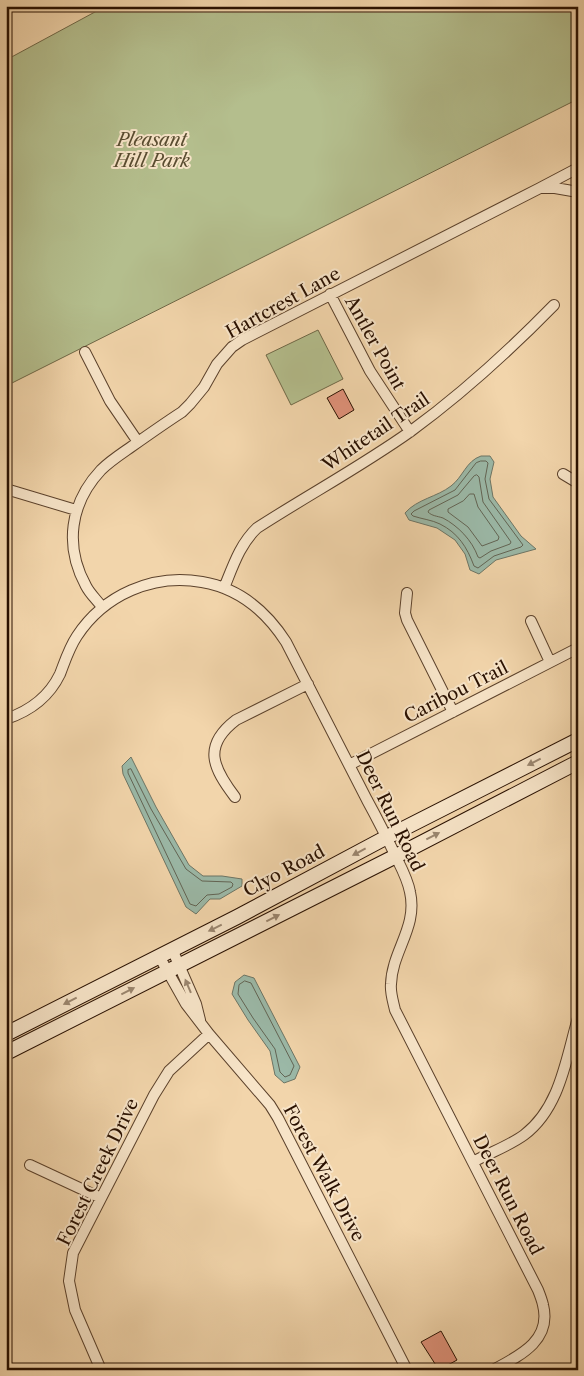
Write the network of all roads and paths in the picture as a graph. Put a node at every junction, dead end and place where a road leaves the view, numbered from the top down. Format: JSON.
{"nodes":[{"id":1,"x":578,"y":168,"type":"edge"},
{"id":2,"x":540,"y":188,"type":"junction"},
{"id":3,"x":578,"y":192,"type":"edge"},
{"id":4,"x":330,"y":294,"type":"junction"},
{"id":5,"x":554,"y":306,"type":"dead end"},
{"id":6,"x":85,"y":352,"type":"dead end"},
{"id":7,"x":410,"y":432,"type":"junction"},
{"id":8,"x":138,"y":442,"type":"junction"},
{"id":9,"x":563,"y":474,"type":"dead end"},
{"id":10,"x":578,"y":483,"type":"edge"},
{"id":11,"x":6,"y":488,"type":"edge"},
{"id":12,"x":76,"y":510,"type":"junction"},
{"id":13,"x":224,"y":588,"type":"junction"},
{"id":14,"x":406,"y":593,"type":"dead end"},
{"id":15,"x":102,"y":607,"type":"junction"},
{"id":16,"x":531,"y":621,"type":"dead end"},
{"id":17,"x":578,"y":648,"type":"edge"},
{"id":18,"x":550,"y":662,"type":"junction"},
{"id":19,"x":308,"y":684,"type":"junction"},
{"id":20,"x":453,"y":712,"type":"junction"},
{"id":21,"x":6,"y":718,"type":"edge"},
{"id":22,"x":578,"y":740,"type":"edge"},
{"id":23,"x":578,"y":762,"type":"edge"},
{"id":24,"x":349,"y":765,"type":"junction"},
{"id":25,"x":235,"y":797,"type":"dead end"},
{"id":26,"x":387,"y":837,"type":"junction"},
{"id":27,"x":396,"y":856,"type":"junction"},
{"id":28,"x":172,"y":949,"type":"junction"},
{"id":29,"x":159,"y":956,"type":"junction"},
{"id":30,"x":180,"y":965,"type":"junction"},
{"id":31,"x":167,"y":971,"type":"junction"},
{"id":32,"x":578,"y":1018,"type":"edge"},
{"id":33,"x":201,"y":1023,"type":"junction"},
{"id":34,"x":6,"y":1034,"type":"edge"},
{"id":35,"x":209,"y":1034,"type":"junction"},
{"id":36,"x":6,"y":1053,"type":"edge"},
{"id":37,"x":472,"y":1162,"type":"junction"},
{"id":38,"x":30,"y":1165,"type":"dead end"},
{"id":39,"x":101,"y":1198,"type":"junction"},
{"id":40,"x":101,"y":1370,"type":"edge"},
{"id":41,"x":407,"y":1370,"type":"edge"},
{"id":42,"x":493,"y":1370,"type":"edge"}],
"edges":[{"from":1,"to":2,"type":"street","name":"Hartcrest Lane"},
{"from":2,"to":3,"type":"street"},
{"from":2,"to":4,"type":"street","name":"Hartcrest Lane"},
{"from":4,"to":7,"type":"street","name":"Antler Point"},
{"from":4,"to":8,"type":"street","name":"Hartcrest Lane"},
{"from":5,"to":7,"type":"street","name":"Whitetail Trail"},
{"from":6,"to":8,"type":"street"},
{"from":7,"to":13,"type":"street","name":"Whitetail Trail"},
{"from":8,"to":12,"type":"street","name":"Hartcrest Lane"},
{"from":9,"to":10,"type":"street"},
{"from":11,"to":12,"type":"street"},
{"from":12,"to":15,"type":"street","name":"Hartcrest Lane"},
{"from":13,"to":15,"type":"street","name":"Deer Run Road"},
{"from":13,"to":19,"type":"street","name":"Deer Run Road"},
{"from":14,"to":20,"type":"street"},
{"from":15,"to":21,"type":"street","name":"Deer Run Road"},
{"from":16,"to":18,"type":"street"},
{"from":17,"to":18,"type":"street","name":"Caribou Trail"},
{"from":18,"to":20,"type":"street","name":"Caribou Trail"},
{"from":19,"to":24,"type":"street","name":"Deer Run Road"},
{"from":19,"to":25,"type":"street"},
{"from":20,"to":24,"type":"street","name":"Caribou Trail"},
{"from":22,"to":26,"type":"street","name":"Clyo Road","one_way":true},
{"from":27,"to":23,"type":"street","name":"Clyo Road","one_way":true},
{"from":24,"to":26,"type":"street","name":"Deer Run Road"},
{"from":26,"to":27,"type":"street","name":"Deer Run Road"},
{"from":26,"to":28,"type":"street","name":"Clyo Road","one_way":true},
{"from":30,"to":27,"type":"street","name":"Clyo Road","one_way":true},
{"from":27,"to":37,"type":"street","name":"Deer Run Road"},
{"from":28,"to":29,"type":"street","name":"Clyo Road"},
{"from":28,"to":30,"type":"street"},
{"from":29,"to":31,"type":"street","name":"Forest Walk Drive"},
{"from":29,"to":34,"type":"street","name":"Clyo Road","one_way":true},
{"from":30,"to":31,"type":"street","name":"Clyo Road"},
{"from":33,"to":30,"type":"street","one_way":true},
{"from":31,"to":33,"type":"street","name":"Forest Walk Drive"},
{"from":36,"to":31,"type":"street","name":"Clyo Road","one_way":true},
{"from":32,"to":37,"type":"street"},
{"from":33,"to":35,"type":"street","name":"Forest Walk Drive"},
{"from":35,"to":39,"type":"street","name":"Forest Creek Drive"},
{"from":35,"to":41,"type":"street","name":"Forest Walk Drive"},
{"from":37,"to":42,"type":"street","name":"Deer Run Road"},
{"from":38,"to":39,"type":"street"},
{"from":39,"to":40,"type":"street","name":"Forest Creek Drive"}]}
